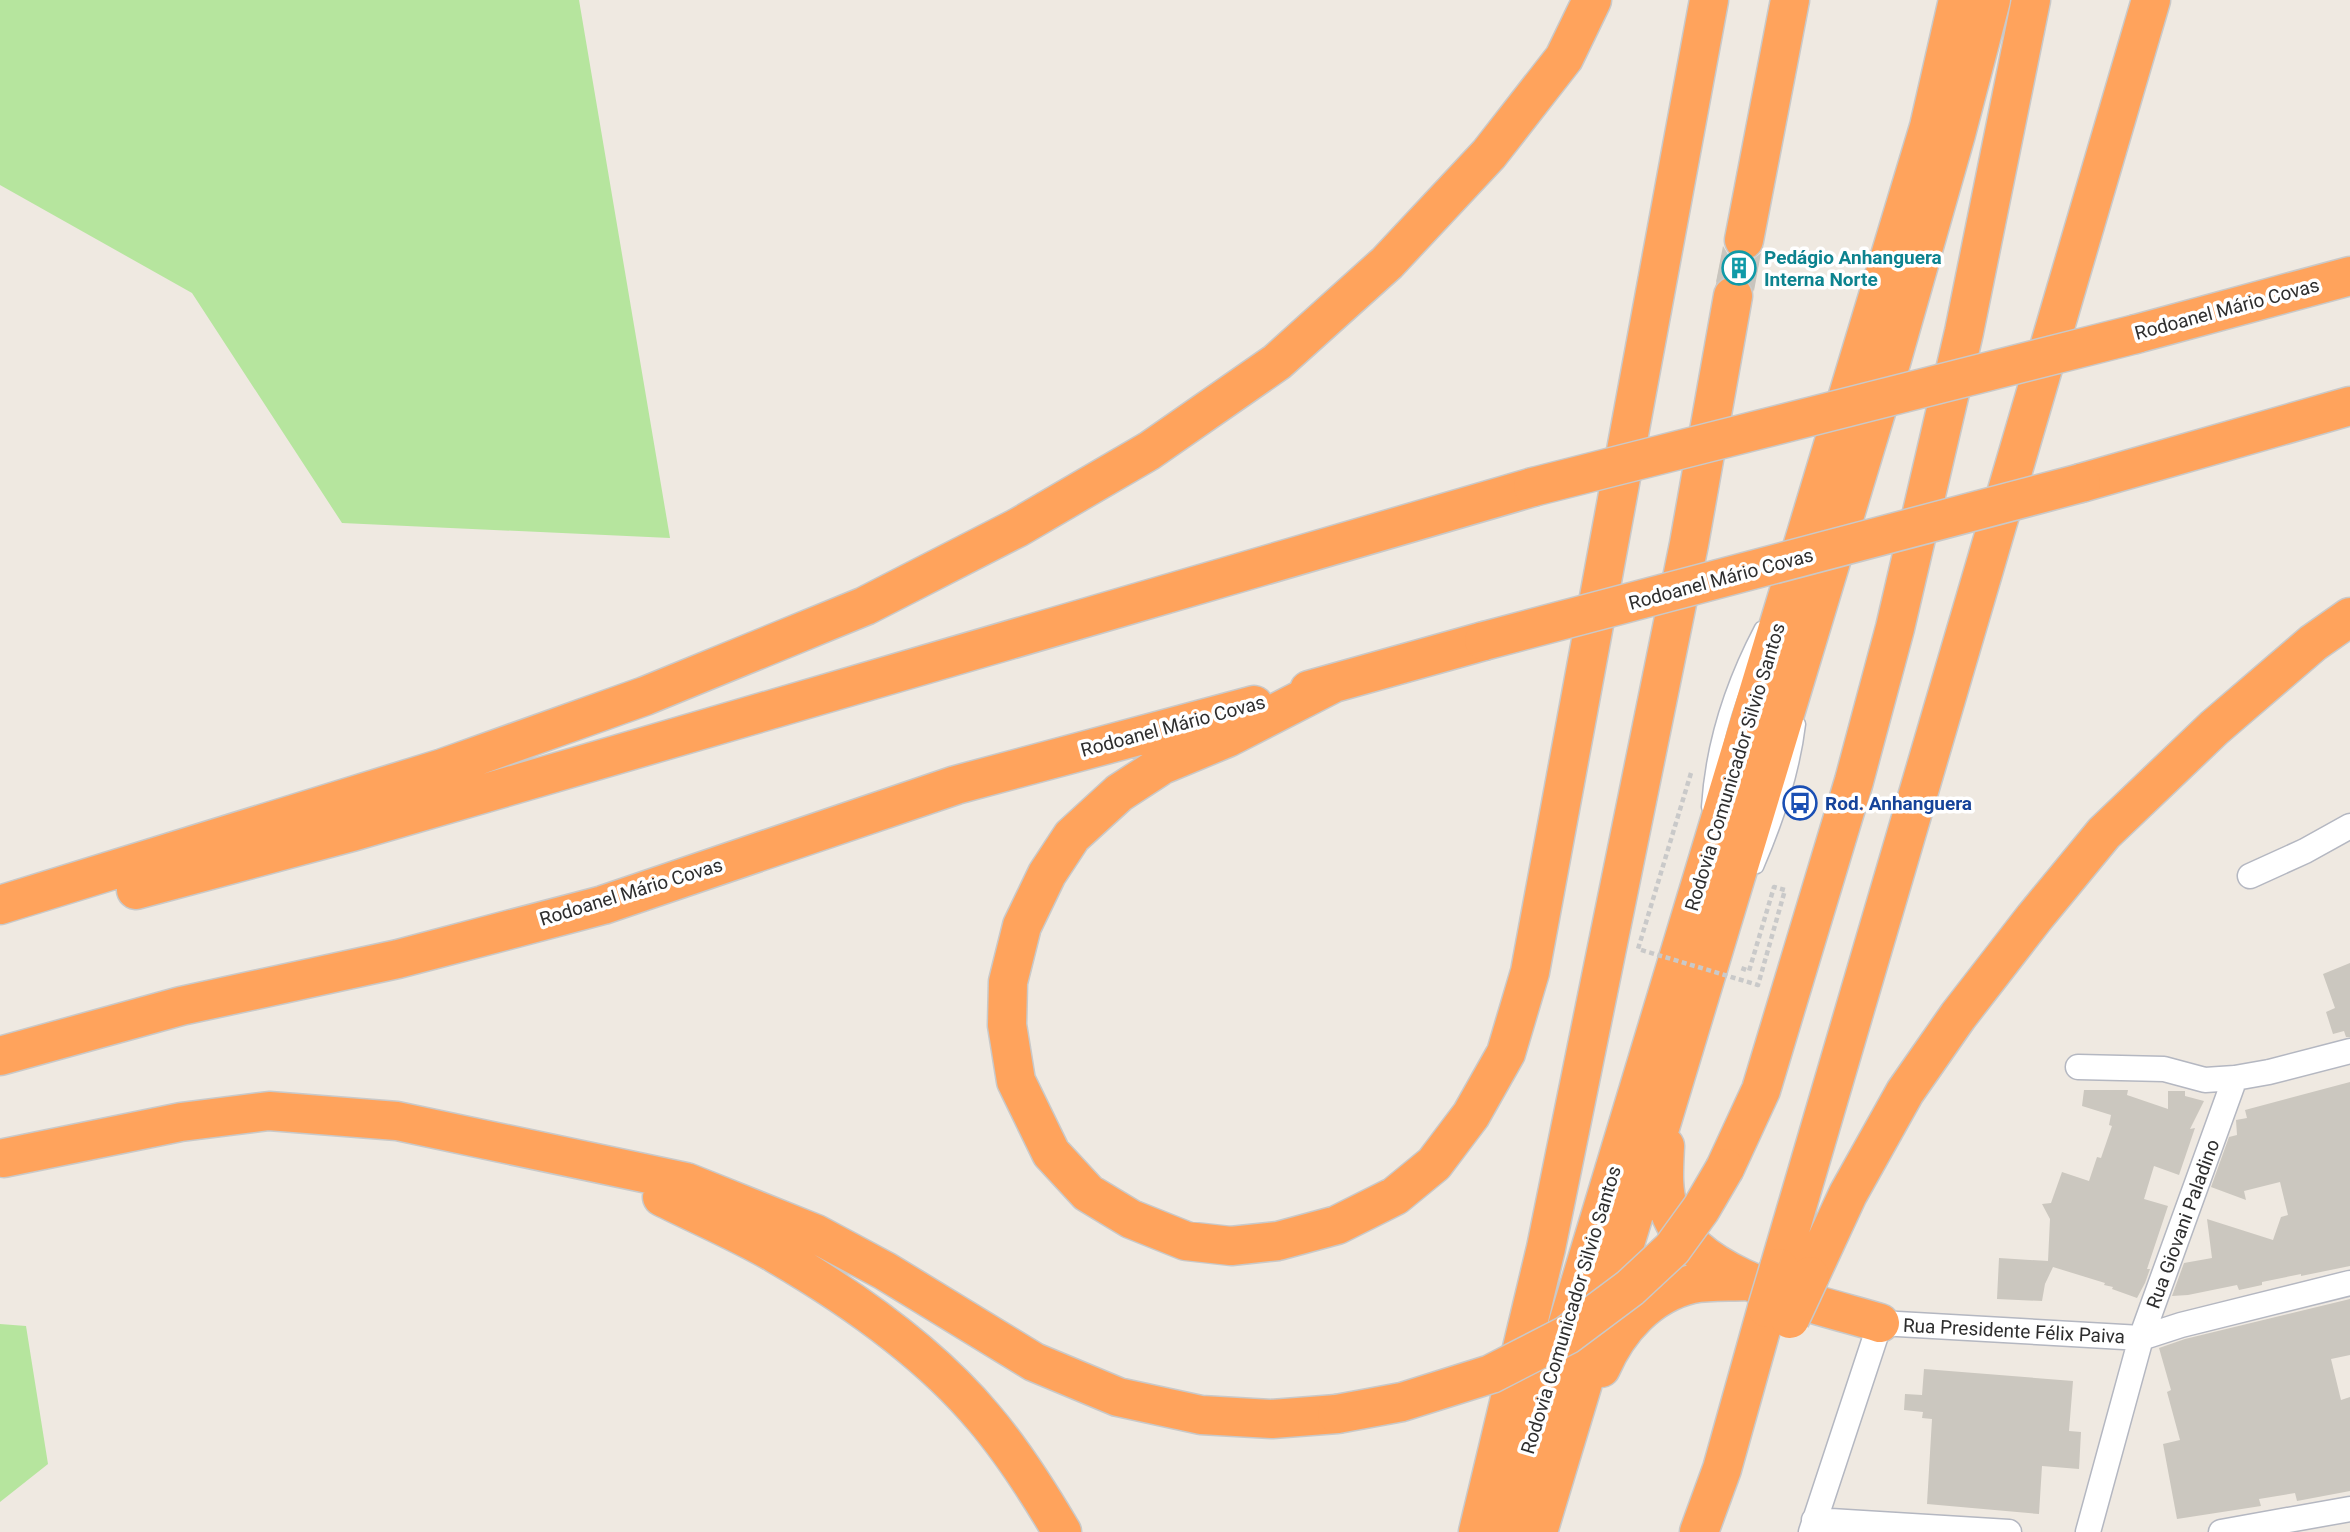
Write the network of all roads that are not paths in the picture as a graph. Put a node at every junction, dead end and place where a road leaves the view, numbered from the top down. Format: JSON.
{"nodes":[{"id":1,"x":1592,"y":0,"type":"edge"},
{"id":2,"x":1709,"y":0,"type":"edge"},
{"id":3,"x":1790,"y":0,"type":"edge"},
{"id":4,"x":1958,"y":0,"type":"edge"},
{"id":5,"x":1990,"y":0,"type":"edge"},
{"id":6,"x":2031,"y":0,"type":"edge"},
{"id":7,"x":2151,"y":0,"type":"edge"},
{"id":8,"x":1744,"y":240,"type":"tunnel mouth"},
{"id":9,"x":2347,"y":276,"type":"edge"},
{"id":10,"x":1733,"y":296,"type":"tunnel mouth"},
{"id":11,"x":2350,"y":406,"type":"edge"},
{"id":12,"x":2350,"y":617,"type":"edge"},
{"id":13,"x":1806,"y":641,"type":"junction"},
{"id":14,"x":1332,"y":684,"type":"junction"},
{"id":15,"x":2350,"y":826,"type":"edge"},
{"id":16,"x":2250,"y":876,"type":"dead end"},
{"id":17,"x":0,"y":905,"type":"edge"},
{"id":18,"x":0,"y":927,"type":"edge"},
{"id":19,"x":1728,"y":958,"type":"junction"},
{"id":20,"x":2350,"y":1051,"type":"edge"},
{"id":21,"x":0,"y":1056,"type":"edge"},
{"id":22,"x":2078,"y":1067,"type":"dead end"},
{"id":23,"x":2235,"y":1078,"type":"junction"},
{"id":24,"x":1669,"y":1094,"type":"junction"},
{"id":25,"x":4,"y":1158,"type":"dead end"},
{"id":26,"x":591,"y":1162,"type":"junction"},
{"id":27,"x":2350,"y":1283,"type":"edge"},
{"id":28,"x":1778,"y":1290,"type":"junction"},
{"id":29,"x":1880,"y":1323,"type":"junction"},
{"id":30,"x":2141,"y":1338,"type":"junction"},
{"id":31,"x":1556,"y":1472,"type":"junction"},
{"id":32,"x":2350,"y":1509,"type":"edge"},
{"id":33,"x":1812,"y":1526,"type":"edge"},
{"id":34,"x":2236,"y":1531,"type":"edge"},
{"id":35,"x":1062,"y":1532,"type":"edge"},
{"id":36,"x":1478,"y":1532,"type":"edge"},
{"id":37,"x":1505,"y":1532,"type":"edge"},
{"id":38,"x":1538,"y":1532,"type":"edge"},
{"id":39,"x":1699,"y":1532,"type":"edge"},
{"id":40,"x":2009,"y":1532,"type":"edge"},
{"id":41,"x":2088,"y":1532,"type":"edge"}],
"edges":[{"from":1,"to":17,"type":"highway"},
{"from":2,"to":14,"type":"highway"},
{"from":3,"to":8,"type":"highway"},
{"from":4,"to":37,"type":"highway","name":"Rodovia Comunicador Silvio Santos"},
{"from":5,"to":13,"type":"highway","name":"Rodovia Comunicador Silvio Santos"},
{"from":6,"to":26,"type":"highway","bridge":true},
{"from":7,"to":28,"type":"highway"},
{"from":9,"to":18,"type":"highway","name":"Rodoanel Mário Covas","bridge":true},
{"from":10,"to":36,"type":"highway"},
{"from":11,"to":14,"type":"highway","name":"Rodoanel Mário Covas","bridge":true},
{"from":12,"to":28,"type":"highway"},
{"from":13,"to":19,"type":"highway","name":"Rodovia Comunicador Silvio Santos"},
{"from":13,"to":19,"type":"lane"},
{"from":14,"to":21,"type":"highway","name":"Rodoanel Mário Covas"},
{"from":15,"to":16,"type":"street"},
{"from":19,"to":24,"type":"highway","name":"Rodovia Comunicador Silvio Santos"},
{"from":20,"to":23,"type":"street"},
{"from":22,"to":23,"type":"street"},
{"from":23,"to":30,"type":"street","name":"Rua Giovani Paladino"},
{"from":24,"to":28,"type":"highway"},
{"from":24,"to":31,"type":"highway","name":"Rodovia Comunicador Silvio Santos"},
{"from":25,"to":26,"type":"highway"},
{"from":26,"to":35,"type":"highway"},
{"from":27,"to":30,"type":"street","name":"Rua Presidente Félix Paiva"},
{"from":28,"to":29,"type":"highway"},
{"from":28,"to":31,"type":"highway"},
{"from":28,"to":39,"type":"highway"},
{"from":29,"to":30,"type":"street","name":"Rua Presidente Félix Paiva"},
{"from":29,"to":33,"type":"street"},
{"from":30,"to":41,"type":"street","name":"Rua Giovani Paladino"},
{"from":31,"to":38,"type":"highway","name":"Rodovia Comunicador Silvio Santos"},
{"from":32,"to":34,"type":"street"},
{"from":33,"to":40,"type":"street"}]}
